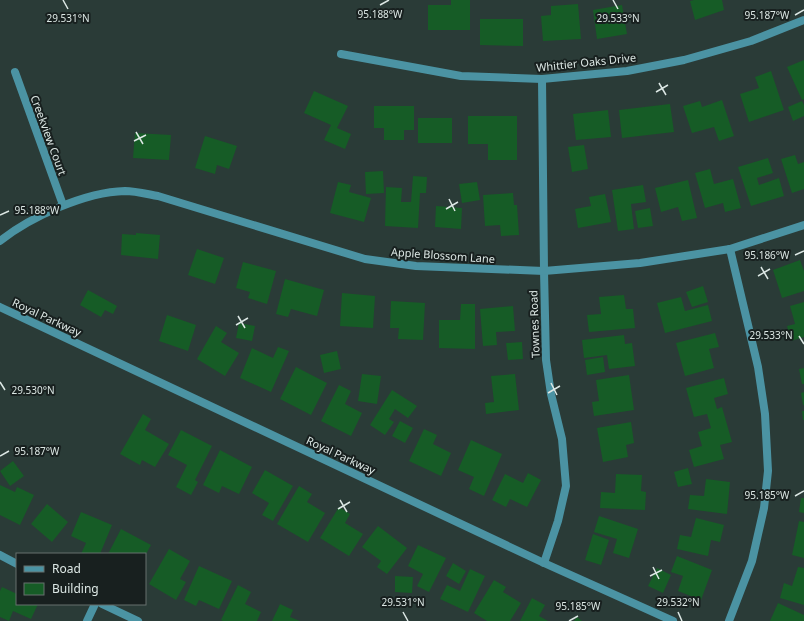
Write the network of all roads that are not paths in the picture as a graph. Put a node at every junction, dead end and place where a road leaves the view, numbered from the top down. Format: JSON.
{"nodes":[{"id":1,"x":804,"y":20,"type":"edge"},
{"id":2,"x":341,"y":54,"type":"dead end"},
{"id":3,"x":14,"y":72,"type":"dead end"},
{"id":4,"x":542,"y":79,"type":"junction"},
{"id":5,"x":63,"y":205,"type":"junction"},
{"id":6,"x":804,"y":225,"type":"edge"},
{"id":7,"x":0,"y":241,"type":"edge"},
{"id":8,"x":730,"y":250,"type":"junction"},
{"id":9,"x":544,"y":271,"type":"junction"},
{"id":10,"x":0,"y":307,"type":"edge"},
{"id":11,"x":0,"y":556,"type":"edge"},
{"id":12,"x":544,"y":563,"type":"junction"},
{"id":13,"x":16,"y":564,"type":"edge"},
{"id":14,"x":95,"y":605,"type":"edge"},
{"id":15,"x":104,"y":605,"type":"edge"},
{"id":16,"x":87,"y":621,"type":"edge"},
{"id":17,"x":138,"y":621,"type":"edge"},
{"id":18,"x":673,"y":621,"type":"edge"},
{"id":19,"x":728,"y":621,"type":"edge"}],
"edges":[{"from":1,"to":4,"type":"street","name":"Whittier Oaks Drive"},
{"from":2,"to":4,"type":"street","name":"Whittier Oaks Drive"},
{"from":3,"to":5,"type":"street","name":"Creekview Court"},
{"from":4,"to":9,"type":"street","name":"Townes Road"},
{"from":5,"to":7,"type":"street","name":"Apple Blossom Lane"},
{"from":5,"to":9,"type":"street","name":"Apple Blossom Lane"},
{"from":6,"to":8,"type":"street","name":"Apple Blossom Lane"},
{"from":8,"to":9,"type":"street","name":"Apple Blossom Lane"},
{"from":8,"to":19,"type":"street"},
{"from":9,"to":12,"type":"street","name":"Townes Road"},
{"from":10,"to":12,"type":"street","name":"Royal Parkway"},
{"from":11,"to":13,"type":"street"},
{"from":12,"to":18,"type":"street","name":"Royal Parkway"},
{"from":14,"to":16,"type":"street"},
{"from":15,"to":17,"type":"street"}]}
